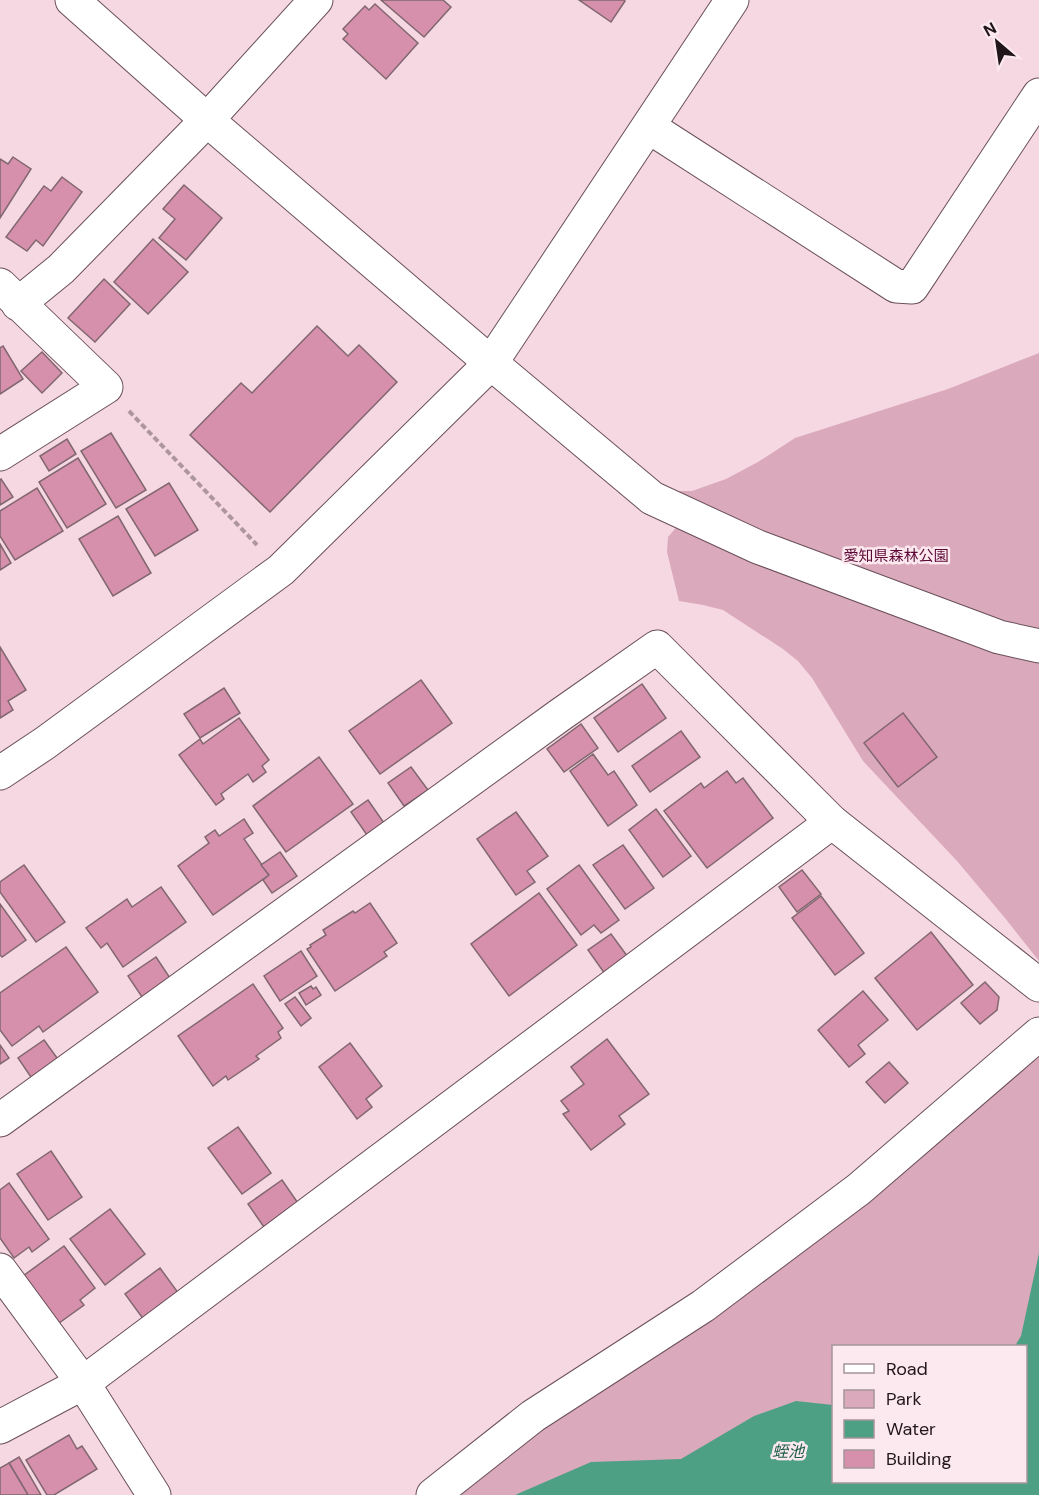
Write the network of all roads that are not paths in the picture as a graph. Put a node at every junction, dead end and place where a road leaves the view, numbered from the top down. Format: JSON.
{"nodes":[{"id":1,"x":72,"y":0,"type":"edge"},
{"id":2,"x":316,"y":0,"type":"edge"},
{"id":3,"x":732,"y":0,"type":"edge"},
{"id":4,"x":1039,"y":95,"type":"edge"},
{"id":5,"x":207,"y":120,"type":"junction"},
{"id":6,"x":649,"y":127,"type":"junction"},
{"id":7,"x":9,"y":294,"type":"edge"},
{"id":8,"x":491,"y":363,"type":"junction"},
{"id":9,"x":0,"y":454,"type":"edge"},
{"id":10,"x":1039,"y":646,"type":"edge"},
{"id":11,"x":0,"y":773,"type":"edge"},
{"id":12,"x":832,"y":822,"type":"junction"},
{"id":13,"x":1039,"y":986,"type":"edge"},
{"id":14,"x":1039,"y":1034,"type":"edge"},
{"id":15,"x":0,"y":1120,"type":"edge"},
{"id":16,"x":0,"y":1270,"type":"edge"},
{"id":17,"x":82,"y":1383,"type":"junction"},
{"id":18,"x":0,"y":1427,"type":"edge"},
{"id":19,"x":154,"y":1495,"type":"edge"},
{"id":20,"x":433,"y":1495,"type":"edge"}],
"edges":[{"from":1,"to":5,"type":"street"},
{"from":2,"to":5,"type":"street"},
{"from":3,"to":6,"type":"street"},
{"from":4,"to":6,"type":"street"},
{"from":5,"to":7,"type":"street"},
{"from":5,"to":8,"type":"street"},
{"from":6,"to":8,"type":"street"},
{"from":7,"to":9,"type":"street"},
{"from":8,"to":10,"type":"street"},
{"from":8,"to":11,"type":"street"},
{"from":12,"to":13,"type":"street"},
{"from":12,"to":15,"type":"street"},
{"from":12,"to":17,"type":"street"},
{"from":14,"to":20,"type":"street"},
{"from":16,"to":17,"type":"street"},
{"from":17,"to":18,"type":"street"},
{"from":17,"to":19,"type":"street"}]}
